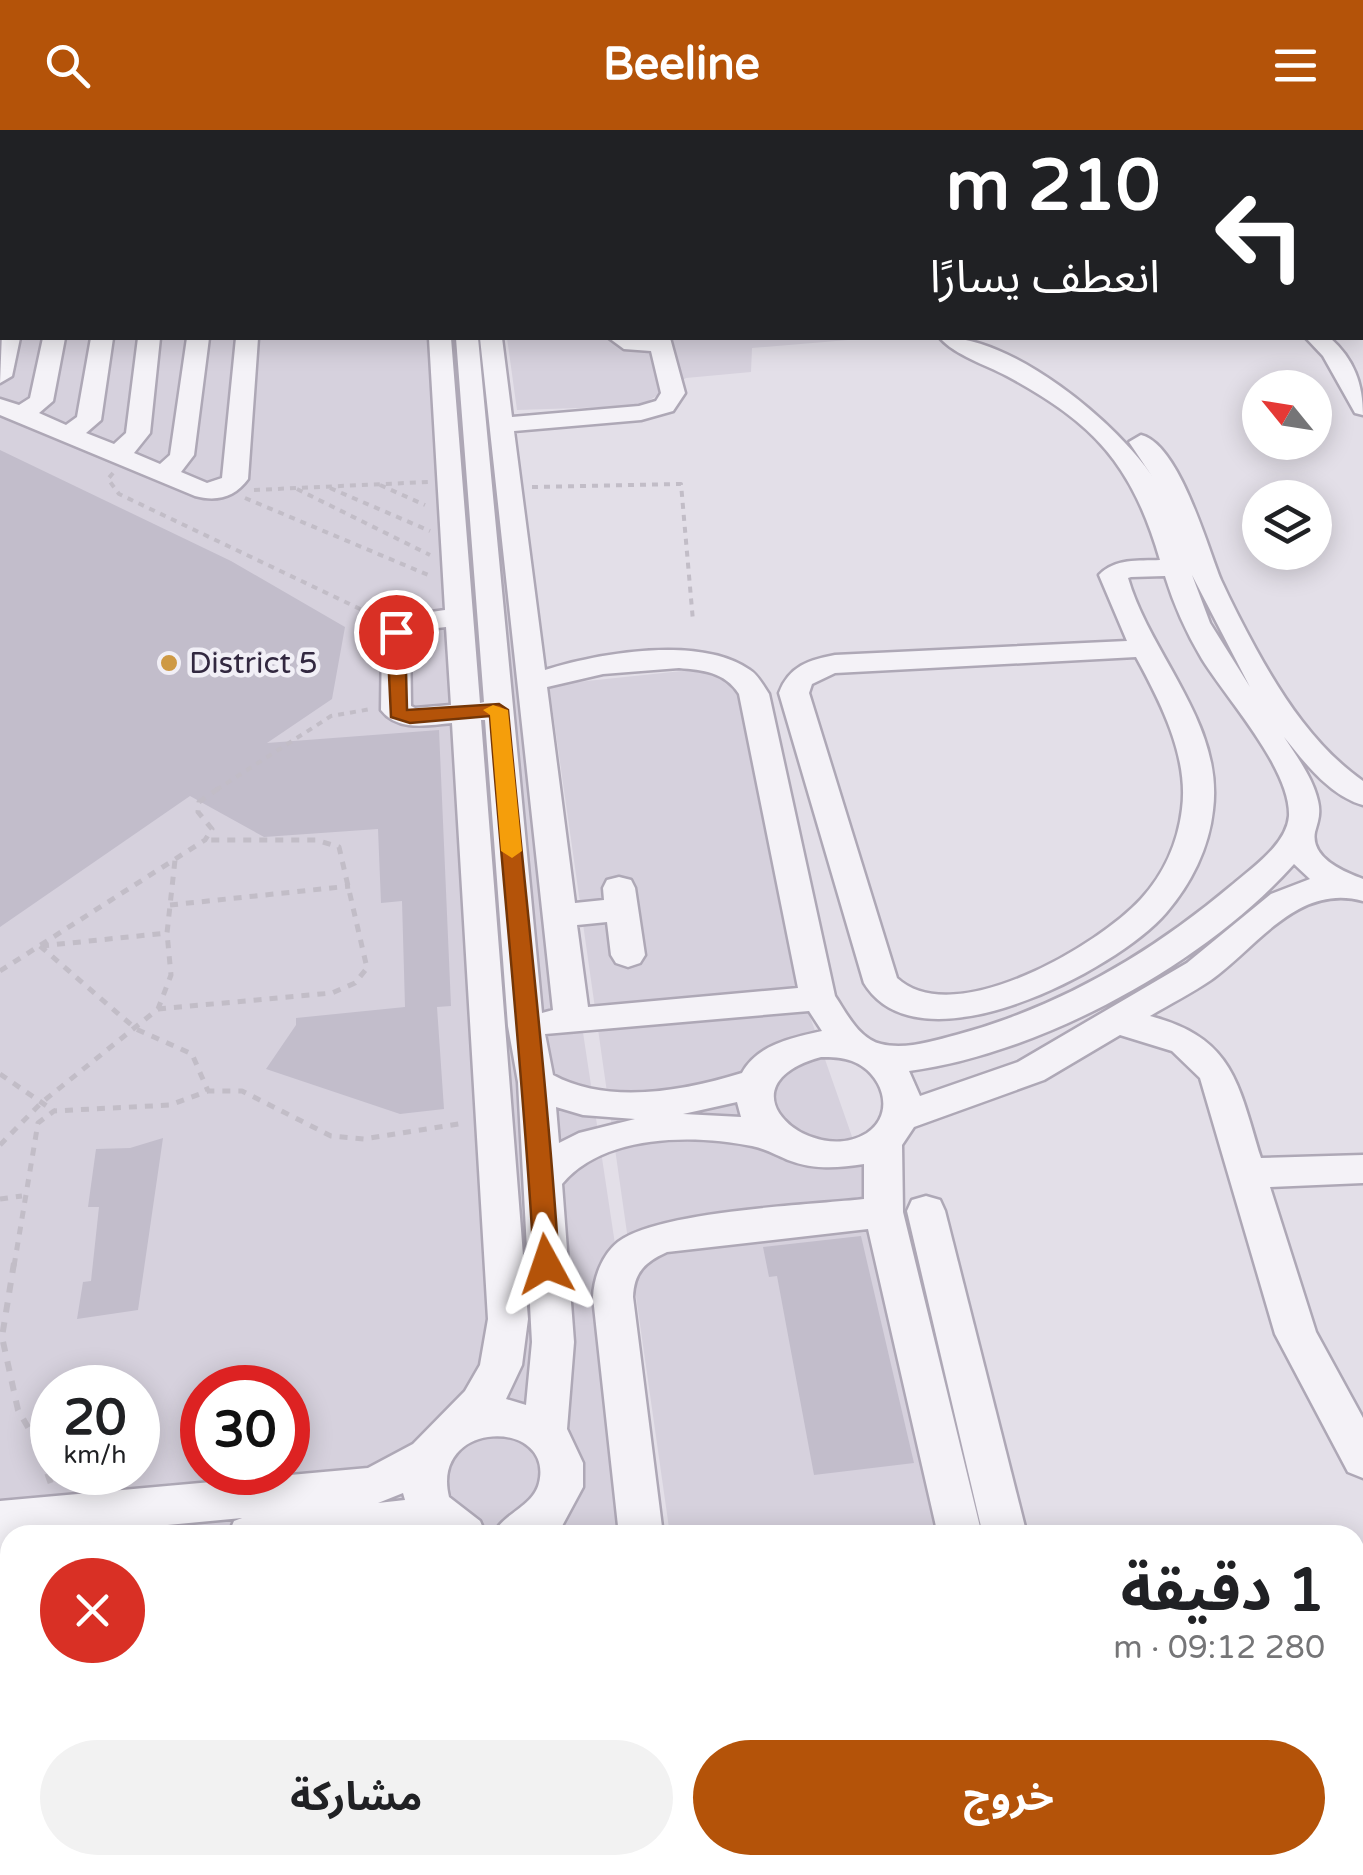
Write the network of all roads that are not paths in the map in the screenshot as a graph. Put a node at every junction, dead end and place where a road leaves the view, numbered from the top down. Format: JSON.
{"nodes":[{"id":1,"x":9,"y":340,"type":"edge"},
{"id":2,"x":54,"y":340,"type":"edge"},
{"id":3,"x":102,"y":340,"type":"edge"},
{"id":4,"x":150,"y":340,"type":"edge"},
{"id":5,"x":198,"y":340,"type":"edge"},
{"id":6,"x":247,"y":340,"type":"edge"},
{"id":7,"x":491,"y":340,"type":"edge"},
{"id":8,"x":624,"y":340,"type":"edge"},
{"id":9,"x":955,"y":340,"type":"edge"},
{"id":10,"x":985,"y":340,"type":"edge"},
{"id":11,"x":1318,"y":340,"type":"edge"},
{"id":12,"x":659,"y":341,"type":"edge"},
{"id":13,"x":455,"y":353,"type":"edge"},
{"id":14,"x":0,"y":376,"type":"edge"},
{"id":15,"x":1090,"y":407,"type":"junction"},
{"id":16,"x":1363,"y":408,"type":"edge"},
{"id":17,"x":10,"y":410,"type":"edge"},
{"id":18,"x":501,"y":424,"type":"junction"},
{"id":19,"x":68,"y":434,"type":"junction"},
{"id":20,"x":123,"y":457,"type":"junction"},
{"id":21,"x":161,"y":474,"type":"junction"},
{"id":22,"x":476,"y":490,"type":"junction"},
{"id":23,"x":1189,"y":567,"type":"junction"},
{"id":24,"x":502,"y":570,"type":"junction"},
{"id":25,"x":460,"y":617,"type":"junction"},
{"id":26,"x":1148,"y":648,"type":"junction"},
{"id":27,"x":530,"y":673,"type":"junction"},
{"id":28,"x":482,"y":711,"type":"junction"},
{"id":29,"x":1363,"y":798,"type":"edge"},
{"id":30,"x":509,"y":811,"type":"junction"},
{"id":31,"x":472,"y":814,"type":"junction"},
{"id":32,"x":1301,"y":827,"type":"junction"},
{"id":33,"x":1358,"y":889,"type":"edge"},
{"id":34,"x":559,"y":908,"type":"junction"},
{"id":35,"x":1144,"y":914,"type":"junction"},
{"id":36,"x":1210,"y":920,"type":"junction"},
{"id":37,"x":1175,"y":949,"type":"junction"},
{"id":38,"x":628,"y":955,"type":"dead end"},
{"id":39,"x":1168,"y":992,"type":"junction"},
{"id":40,"x":818,"y":998,"type":"junction"},
{"id":41,"x":572,"y":1021,"type":"junction"},
{"id":42,"x":1113,"y":1021,"type":"junction"},
{"id":43,"x":526,"y":1026,"type":"junction"},
{"id":44,"x":1048,"y":1038,"type":"junction"},
{"id":45,"x":1182,"y":1039,"type":"junction"},
{"id":46,"x":802,"y":1046,"type":"junction"},
{"id":47,"x":960,"y":1047,"type":"junction"},
{"id":48,"x":867,"y":1053,"type":"junction"},
{"id":49,"x":536,"y":1082,"type":"junction"},
{"id":50,"x":754,"y":1083,"type":"junction"},
{"id":51,"x":992,"y":1087,"type":"junction"},
{"id":52,"x":893,"y":1128,"type":"junction"},
{"id":53,"x":774,"y":1138,"type":"junction"},
{"id":54,"x":843,"y":1155,"type":"junction"},
{"id":55,"x":1363,"y":1170,"type":"edge"},
{"id":56,"x":1246,"y":1174,"type":"junction"},
{"id":57,"x":540,"y":1186,"type":"junction"},
{"id":58,"x":926,"y":1211,"type":"dead end"},
{"id":59,"x":884,"y":1212,"type":"junction"},
{"id":60,"x":458,"y":1426,"type":"junction"},
{"id":61,"x":545,"y":1432,"type":"junction"},
{"id":62,"x":428,"y":1458,"type":"junction"},
{"id":63,"x":1363,"y":1460,"type":"edge"},
{"id":64,"x":0,"y":1520,"type":"edge"},
{"id":65,"x":354,"y":1525,"type":"edge"},
{"id":66,"x":427,"y":1525,"type":"edge"},
{"id":67,"x":447,"y":1525,"type":"edge"},
{"id":68,"x":535,"y":1525,"type":"edge"},
{"id":69,"x":640,"y":1525,"type":"edge"},
{"id":70,"x":958,"y":1525,"type":"edge"},
{"id":71,"x":1003,"y":1525,"type":"edge"}],
"edges":[{"from":1,"to":14,"type":"street"},
{"from":2,"to":17,"type":"street"},
{"from":3,"to":19,"type":"street"},
{"from":4,"to":20,"type":"street"},
{"from":5,"to":21,"type":"street"},
{"from":6,"to":21,"type":"street"},
{"from":7,"to":18,"type":"street"},
{"from":8,"to":12,"type":"street"},
{"from":9,"to":15,"type":"street"},
{"from":10,"to":15,"type":"street"},
{"from":11,"to":16,"type":"street"},
{"from":12,"to":18,"type":"street"},
{"from":13,"to":22,"type":"street"},
{"from":15,"to":23,"type":"street"},
{"from":17,"to":19,"type":"street"},
{"from":18,"to":22,"type":"street"},
{"from":19,"to":20,"type":"street"},
{"from":20,"to":21,"type":"street"},
{"from":22,"to":24,"type":"street"},
{"from":22,"to":25,"type":"street"},
{"from":23,"to":26,"type":"street"},
{"from":23,"to":29,"type":"street"},
{"from":23,"to":32,"type":"street"},
{"from":24,"to":27,"type":"street"},
{"from":24,"to":28,"type":"street"},
{"from":25,"to":28,"type":"street"},
{"from":25,"to":28,"type":"street"},
{"from":26,"to":35,"type":"street"},
{"from":26,"to":35,"type":"street"},
{"from":27,"to":34,"type":"street"},
{"from":27,"to":40,"type":"street"},
{"from":28,"to":30,"type":"street"},
{"from":28,"to":31,"type":"street"},
{"from":29,"to":32,"type":"street"},
{"from":30,"to":31,"type":"street"},
{"from":30,"to":43,"type":"street"},
{"from":31,"to":60,"type":"street"},
{"from":32,"to":33,"type":"street"},
{"from":32,"to":36,"type":"street"},
{"from":33,"to":39,"type":"street"},
{"from":34,"to":38,"type":"street"},
{"from":34,"to":41,"type":"street"},
{"from":35,"to":36,"type":"street"},
{"from":35,"to":37,"type":"street"},
{"from":36,"to":37,"type":"street"},
{"from":37,"to":44,"type":"street"},
{"from":39,"to":42,"type":"street"},
{"from":39,"to":45,"type":"street"},
{"from":40,"to":41,"type":"street"},
{"from":40,"to":46,"type":"street"},
{"from":40,"to":48,"type":"street"},
{"from":41,"to":43,"type":"street"},
{"from":42,"to":44,"type":"street"},
{"from":42,"to":45,"type":"street"},
{"from":43,"to":49,"type":"street"},
{"from":44,"to":47,"type":"street"},
{"from":44,"to":51,"type":"street"},
{"from":45,"to":56,"type":"street"},
{"from":46,"to":48,"type":"street"},
{"from":46,"to":50,"type":"street"},
{"from":47,"to":48,"type":"street"},
{"from":47,"to":51,"type":"street"},
{"from":48,"to":52,"type":"street"},
{"from":49,"to":50,"type":"street"},
{"from":49,"to":57,"type":"street"},
{"from":50,"to":53,"type":"street"},
{"from":51,"to":52,"type":"street"},
{"from":52,"to":54,"type":"street"},
{"from":52,"to":59,"type":"street"},
{"from":53,"to":54,"type":"street"},
{"from":53,"to":57,"type":"street"},
{"from":54,"to":59,"type":"street"},
{"from":55,"to":56,"type":"street"},
{"from":56,"to":63,"type":"street"},
{"from":57,"to":61,"type":"street"},
{"from":58,"to":71,"type":"street"},
{"from":59,"to":69,"type":"street"},
{"from":59,"to":70,"type":"street"},
{"from":60,"to":61,"type":"street"},
{"from":60,"to":62,"type":"street"},
{"from":61,"to":68,"type":"street"},
{"from":62,"to":64,"type":"street"},
{"from":62,"to":67,"type":"street"},
{"from":65,"to":66,"type":"street"}]}
